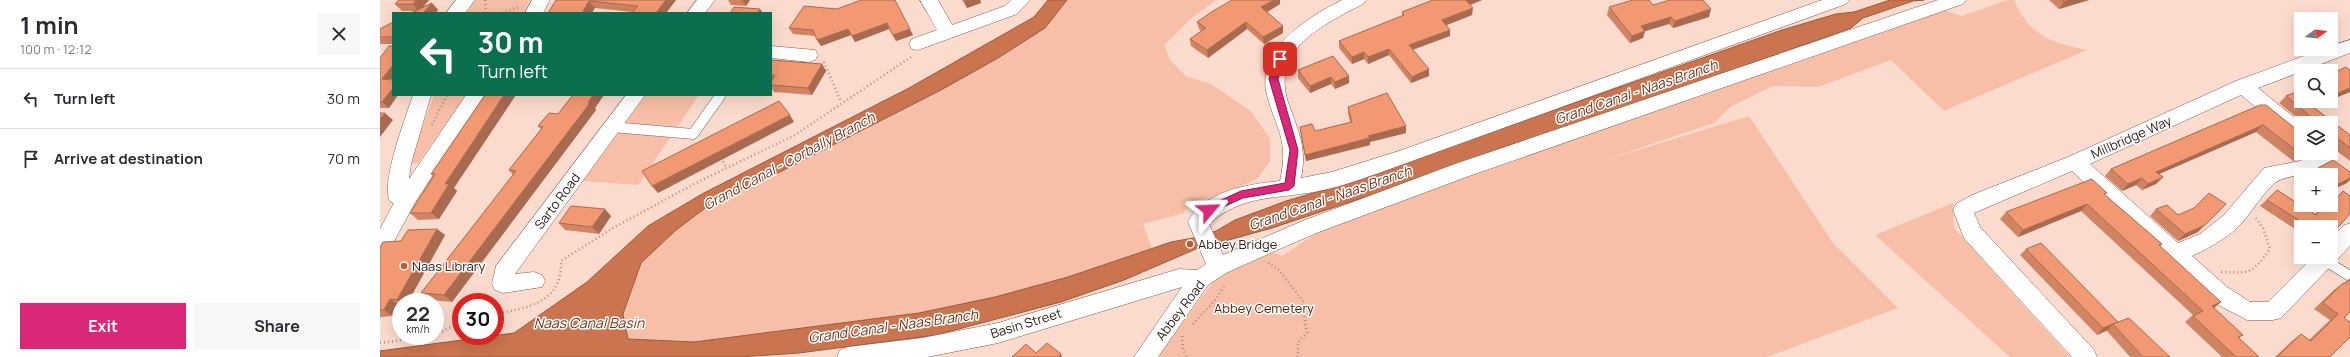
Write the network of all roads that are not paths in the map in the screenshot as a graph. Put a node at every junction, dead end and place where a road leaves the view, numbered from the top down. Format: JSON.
{"nodes":[{"id":1,"x":466,"y":0,"type":"edge"},
{"id":2,"x":541,"y":0,"type":"edge"},
{"id":3,"x":706,"y":0,"type":"edge"},
{"id":4,"x":929,"y":0,"type":"edge"},
{"id":5,"x":1021,"y":0,"type":"edge"},
{"id":6,"x":1357,"y":0,"type":"edge"},
{"id":7,"x":1840,"y":0,"type":"edge"},
{"id":8,"x":1957,"y":0,"type":"edge"},
{"id":9,"x":456,"y":12,"type":"edge"},
{"id":10,"x":535,"y":12,"type":"edge"},
{"id":11,"x":697,"y":12,"type":"edge"},
{"id":12,"x":948,"y":33,"type":"junction"},
{"id":13,"x":2350,"y":46,"type":"edge"},
{"id":14,"x":917,"y":49,"type":"road end"},
{"id":15,"x":772,"y":52,"type":"edge"},
{"id":16,"x":809,"y":54,"type":"road end"},
{"id":17,"x":2243,"y":86,"type":"junction"},
{"id":18,"x":422,"y":96,"type":"edge"},
{"id":19,"x":475,"y":96,"type":"edge"},
{"id":20,"x":635,"y":96,"type":"edge"},
{"id":21,"x":720,"y":96,"type":"dead end"},
{"id":22,"x":612,"y":127,"type":"junction"},
{"id":23,"x":2294,"y":128,"type":"edge"},
{"id":24,"x":2325,"y":160,"type":"edge"},
{"id":25,"x":2075,"y":162,"type":"junction"},
{"id":26,"x":1289,"y":186,"type":"junction"},
{"id":27,"x":409,"y":195,"type":"junction"},
{"id":28,"x":2350,"y":232,"type":"edge"},
{"id":29,"x":2338,"y":245,"type":"edge"},
{"id":30,"x":380,"y":248,"type":"edge"},
{"id":31,"x":2175,"y":254,"type":"junction"},
{"id":32,"x":2319,"y":264,"type":"edge"},
{"id":33,"x":2336,"y":264,"type":"edge"},
{"id":34,"x":1220,"y":268,"type":"junction"},
{"id":35,"x":2350,"y":276,"type":"edge"},
{"id":36,"x":1200,"y":279,"type":"junction"},
{"id":37,"x":534,"y":281,"type":"dead end"},
{"id":38,"x":848,"y":357,"type":"edge"},
{"id":39,"x":1145,"y":357,"type":"edge"},
{"id":40,"x":2086,"y":357,"type":"edge"}],
"edges":[{"from":1,"to":9,"type":"street"},
{"from":2,"to":10,"type":"street"},
{"from":3,"to":11,"type":"street"},
{"from":4,"to":12,"type":"street"},
{"from":5,"to":12,"type":"street"},
{"from":6,"to":26,"type":"street"},
{"from":7,"to":26,"type":"street"},
{"from":8,"to":34,"type":"street","name":"Abbey Road"},
{"from":12,"to":14,"type":"street"},
{"from":13,"to":17,"type":"street","name":"Millbridge Way"},
{"from":15,"to":16,"type":"street"},
{"from":17,"to":23,"type":"street"},
{"from":17,"to":25,"type":"street","name":"Millbridge Way"},
{"from":18,"to":27,"type":"street"},
{"from":19,"to":27,"type":"street"},
{"from":20,"to":22,"type":"street","name":"Sarto Road"},
{"from":21,"to":22,"type":"lane"},
{"from":22,"to":37,"type":"street","name":"Sarto Road"},
{"from":24,"to":31,"type":"street"},
{"from":25,"to":31,"type":"street"},
{"from":25,"to":40,"type":"street","name":"Millbridge Way"},
{"from":26,"to":34,"type":"street"},
{"from":27,"to":30,"type":"street"},
{"from":28,"to":29,"type":"street"},
{"from":31,"to":32,"type":"street"},
{"from":33,"to":35,"type":"lane"},
{"from":34,"to":36,"type":"street","name":"Abbey Road"},
{"from":36,"to":38,"type":"street","name":"Basin Street"},
{"from":36,"to":39,"type":"street","name":"Abbey Road"}]}
